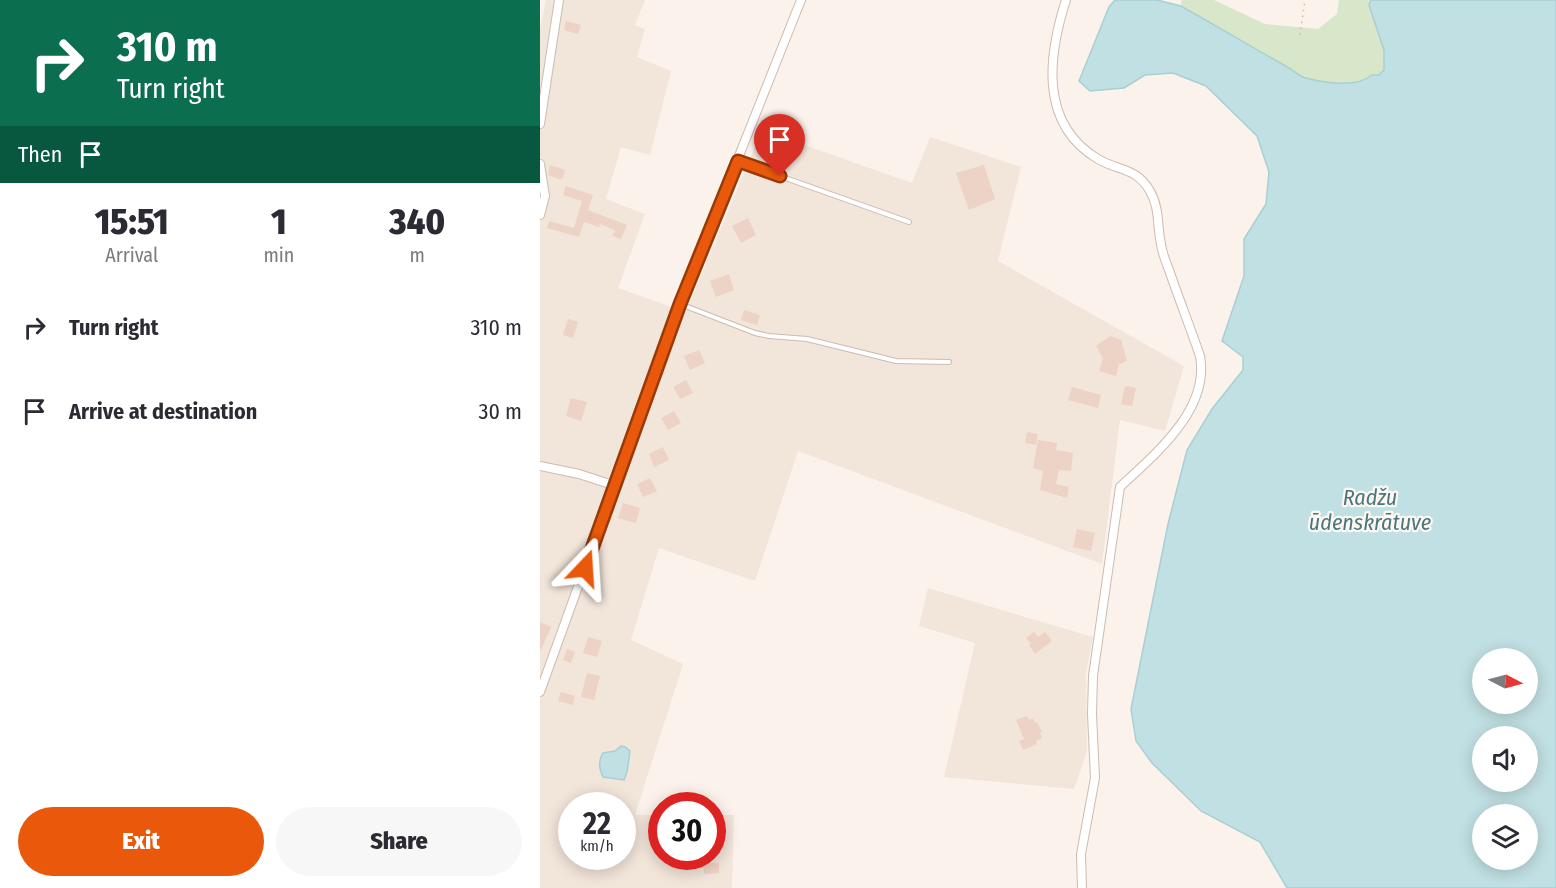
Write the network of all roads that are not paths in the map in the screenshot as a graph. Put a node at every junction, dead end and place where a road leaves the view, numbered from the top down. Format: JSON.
{"nodes":[{"id":1,"x":559,"y":0,"type":"edge"},
{"id":2,"x":801,"y":0,"type":"edge"},
{"id":3,"x":1066,"y":0,"type":"edge"},
{"id":4,"x":540,"y":124,"type":"edge"},
{"id":5,"x":738,"y":161,"type":"junction"},
{"id":6,"x":540,"y":164,"type":"edge"},
{"id":7,"x":540,"y":215,"type":"edge"},
{"id":8,"x":909,"y":222,"type":"dead end"},
{"id":9,"x":680,"y":304,"type":"junction"},
{"id":10,"x":948,"y":362,"type":"dead end"},
{"id":11,"x":540,"y":466,"type":"edge"},
{"id":12,"x":615,"y":486,"type":"junction"},
{"id":13,"x":540,"y":692,"type":"edge"},
{"id":14,"x":1082,"y":888,"type":"edge"}],
"edges":[{"from":1,"to":4,"type":"street"},
{"from":2,"to":5,"type":"street"},
{"from":3,"to":14,"type":"street"},
{"from":5,"to":8,"type":"lane"},
{"from":5,"to":9,"type":"street"},
{"from":6,"to":7,"type":"street"},
{"from":9,"to":10,"type":"lane"},
{"from":9,"to":12,"type":"street"},
{"from":11,"to":12,"type":"street"},
{"from":12,"to":13,"type":"street"}]}
